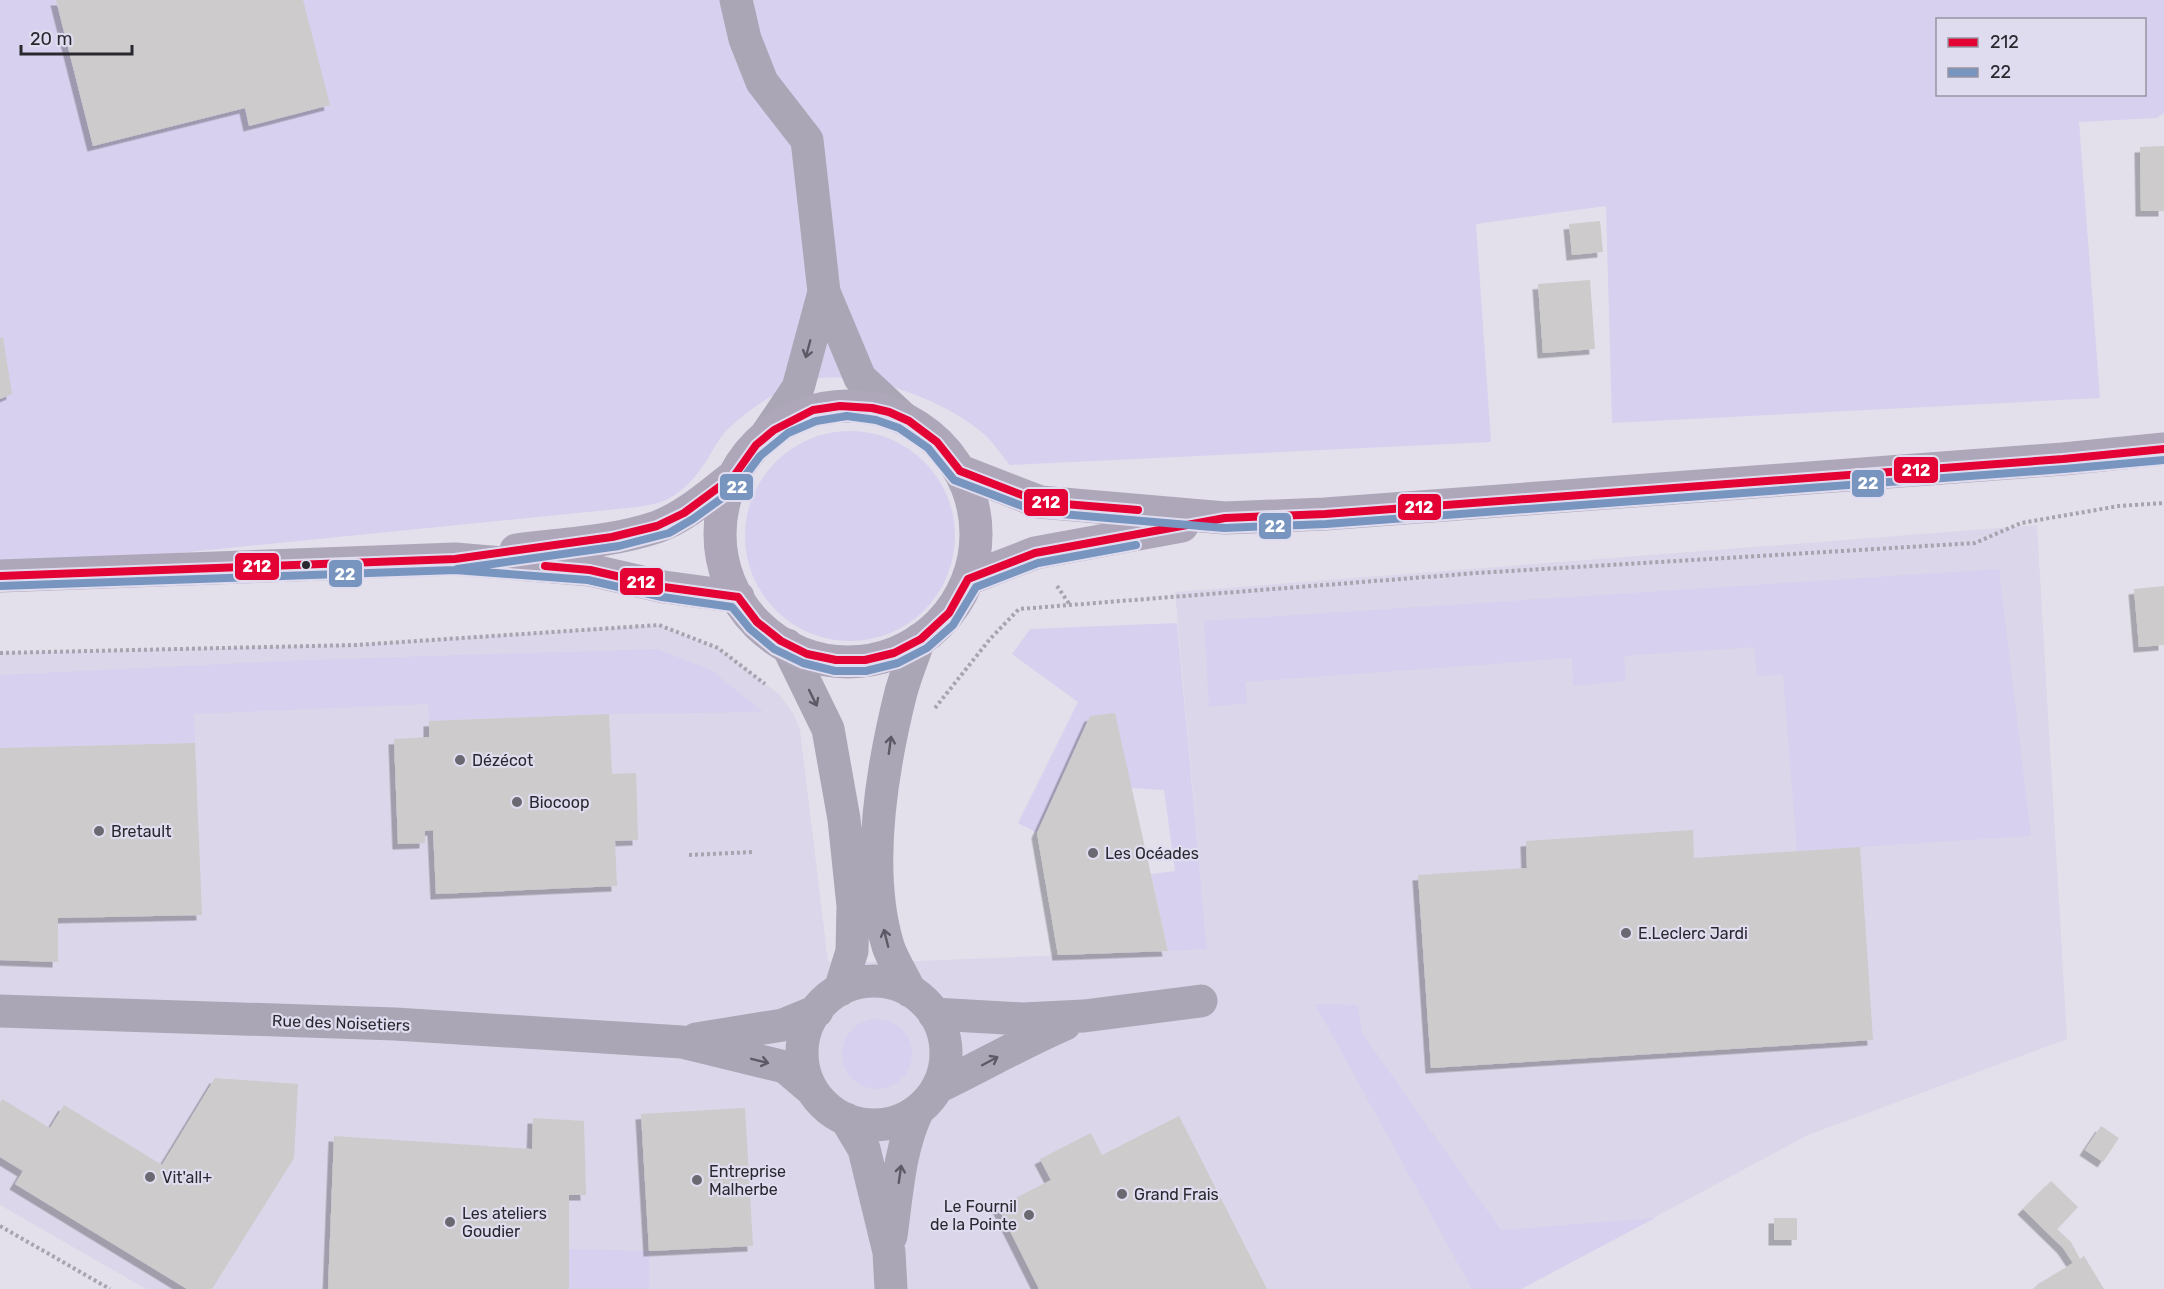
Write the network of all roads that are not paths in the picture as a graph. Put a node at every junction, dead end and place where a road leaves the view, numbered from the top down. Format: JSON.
{"nodes":[{"id":1,"x":736,"y":0,"type":"edge"},
{"id":2,"x":824,"y":292,"type":"junction"},
{"id":3,"x":904,"y":419,"type":"junction"},
{"id":4,"x":767,"y":434,"type":"junction"},
{"id":5,"x":2164,"y":449,"type":"edge"},
{"id":6,"x":960,"y":471,"type":"junction"},
{"id":7,"x":734,"y":477,"type":"junction"},
{"id":8,"x":1225,"y":518,"type":"junction"},
{"id":9,"x":455,"y":559,"type":"junction"},
{"id":10,"x":0,"y":576,"type":"edge"},
{"id":11,"x":968,"y":579,"type":"junction"},
{"id":12,"x":738,"y":597,"type":"junction"},
{"id":13,"x":919,"y":640,"type":"junction"},
{"id":14,"x":787,"y":645,"type":"junction"},
{"id":15,"x":910,"y":991,"type":"junction"},
{"id":16,"x":828,"y":1000,"type":"junction"},
{"id":17,"x":1202,"y":1001,"type":"dead end"},
{"id":18,"x":0,"y":1011,"type":"edge"},
{"id":19,"x":934,"y":1014,"type":"junction"},
{"id":20,"x":1083,"y":1016,"type":"junction"},
{"id":21,"x":682,"y":1042,"type":"junction"},
{"id":22,"x":812,"y":1090,"type":"junction"},
{"id":23,"x":928,"y":1098,"type":"junction"},
{"id":24,"x":846,"y":1119,"type":"junction"},
{"id":25,"x":889,"y":1252,"type":"junction"},
{"id":26,"x":891,"y":1289,"type":"edge"}],
"edges":[{"from":1,"to":2,"type":"street"},
{"from":2,"to":3,"type":"street"},
{"from":2,"to":4,"type":"street","one_way":true},
{"from":3,"to":4,"type":"main road"},
{"from":3,"to":6,"type":"main road"},
{"from":4,"to":7,"type":"main road"},
{"from":5,"to":8,"type":"main road"},
{"from":6,"to":8,"type":"main road"},
{"from":6,"to":11,"type":"main road"},
{"from":7,"to":9,"type":"main road"},
{"from":7,"to":12,"type":"main road"},
{"from":8,"to":11,"type":"main road"},
{"from":9,"to":10,"type":"main road"},
{"from":9,"to":12,"type":"main road"},
{"from":11,"to":13,"type":"main road"},
{"from":12,"to":14,"type":"main road"},
{"from":13,"to":14,"type":"main road"},
{"from":15,"to":13,"type":"street","one_way":true},
{"from":14,"to":16,"type":"street","one_way":true},
{"from":15,"to":16,"type":"street"},
{"from":15,"to":19,"type":"street"},
{"from":16,"to":21,"type":"street","name":"Rue des Noisetiers"},
{"from":16,"to":22,"type":"street"},
{"from":17,"to":20,"type":"street"},
{"from":18,"to":21,"type":"street","name":"Rue des Noisetiers"},
{"from":19,"to":20,"type":"street"},
{"from":19,"to":23,"type":"street"},
{"from":23,"to":20,"type":"street","one_way":true},
{"from":21,"to":22,"type":"street","name":"Rue des Noisetiers","one_way":true},
{"from":22,"to":24,"type":"street"},
{"from":23,"to":24,"type":"street"},
{"from":25,"to":23,"type":"street","one_way":true},
{"from":24,"to":25,"type":"street"},
{"from":25,"to":26,"type":"street"}]}
